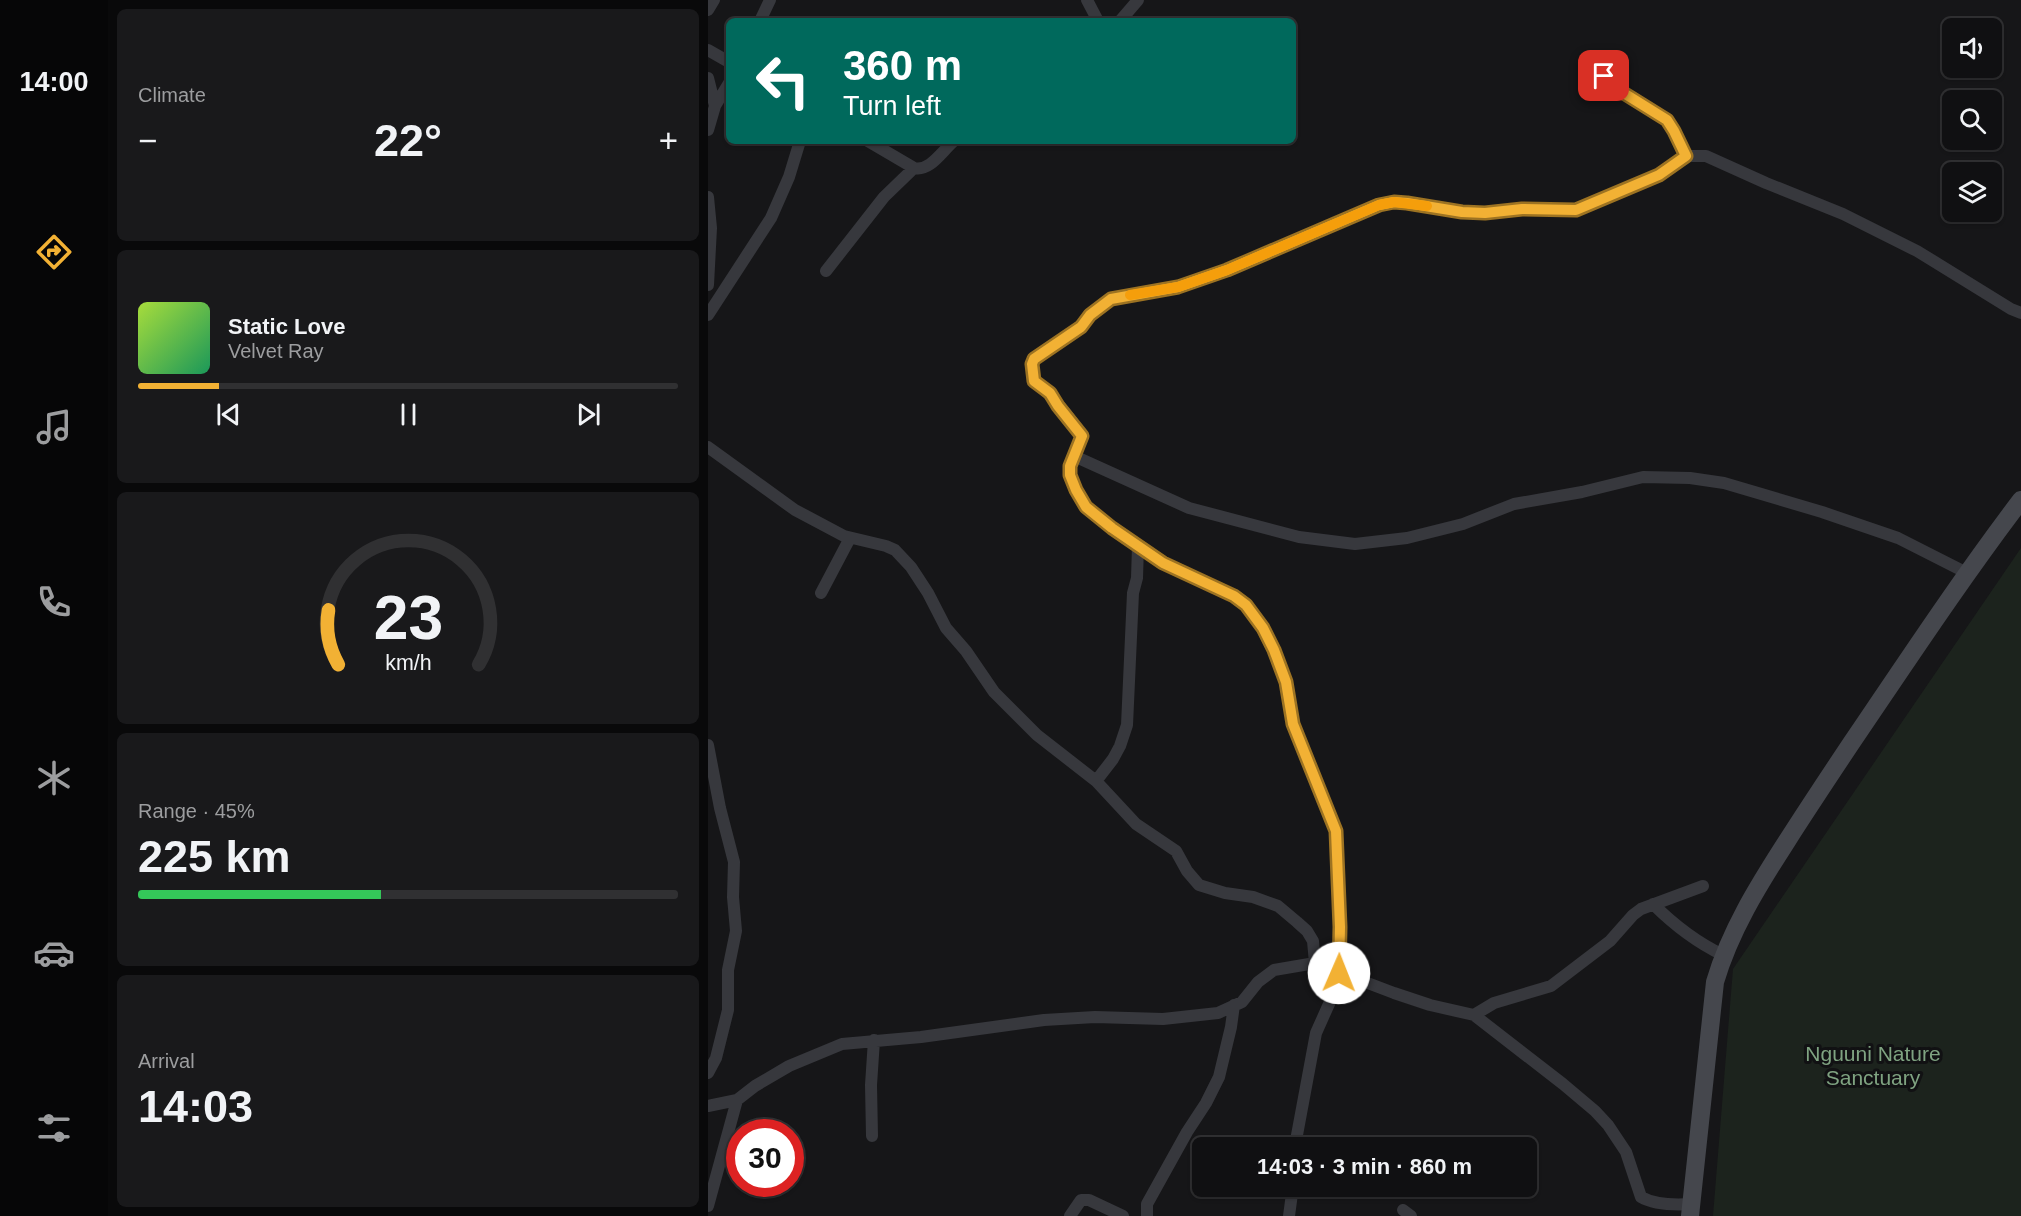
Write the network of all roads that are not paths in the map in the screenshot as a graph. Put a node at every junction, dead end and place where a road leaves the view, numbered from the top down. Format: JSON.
{"nodes":[{"id":1,"x":714,"y":0,"type":"edge"},
{"id":2,"x":770,"y":0,"type":"edge"},
{"id":3,"x":1087,"y":0,"type":"edge"},
{"id":4,"x":1138,"y":0,"type":"edge"},
{"id":5,"x":708,"y":10,"type":"edge"},
{"id":6,"x":761,"y":18,"type":"edge"},
{"id":7,"x":1096,"y":18,"type":"edge"},
{"id":8,"x":1123,"y":18,"type":"edge"},
{"id":9,"x":708,"y":50,"type":"edge"},
{"id":10,"x":726,"y":60,"type":"edge"},
{"id":11,"x":1586,"y":60,"type":"dead end"},
{"id":12,"x":708,"y":78,"type":"edge"},
{"id":13,"x":726,"y":88,"type":"edge"},
{"id":14,"x":715,"y":106,"type":"junction"},
{"id":15,"x":708,"y":130,"type":"edge"},
{"id":16,"x":799,"y":144,"type":"edge"},
{"id":17,"x":873,"y":144,"type":"edge"},
{"id":18,"x":951,"y":144,"type":"edge"},
{"id":19,"x":1686,"y":156,"type":"junction"},
{"id":20,"x":914,"y":168,"type":"junction"},
{"id":21,"x":708,"y":197,"type":"edge"},
{"id":22,"x":826,"y":271,"type":"dead end"},
{"id":23,"x":708,"y":285,"type":"edge"},
{"id":24,"x":708,"y":310,"type":"edge"},
{"id":25,"x":2021,"y":313,"type":"edge"},
{"id":26,"x":708,"y":447,"type":"edge"},
{"id":27,"x":1074,"y":456,"type":"junction"},
{"id":28,"x":2021,"y":500,"type":"edge"},
{"id":29,"x":850,"y":538,"type":"junction"},
{"id":30,"x":1138,"y":546,"type":"junction"},
{"id":31,"x":1967,"y":573,"type":"junction"},
{"id":32,"x":821,"y":593,"type":"dead end"},
{"id":33,"x":708,"y":745,"type":"edge"},
{"id":34,"x":1096,"y":781,"type":"junction"},
{"id":35,"x":1703,"y":886,"type":"dead end"},
{"id":36,"x":1653,"y":904,"type":"junction"},
{"id":37,"x":1723,"y":955,"type":"junction"},
{"id":38,"x":1315,"y":963,"type":"junction"},
{"id":39,"x":1342,"y":974,"type":"junction"},
{"id":40,"x":1234,"y":1005,"type":"junction"},
{"id":41,"x":1474,"y":1015,"type":"junction"},
{"id":42,"x":874,"y":1040,"type":"junction"},
{"id":43,"x":708,"y":1073,"type":"edge"},
{"id":44,"x":737,"y":1100,"type":"junction"},
{"id":45,"x":708,"y":1106,"type":"edge"},
{"id":46,"x":872,"y":1136,"type":"dead end"},
{"id":47,"x":1297,"y":1137,"type":"edge"},
{"id":48,"x":1292,"y":1197,"type":"edge"},
{"id":49,"x":708,"y":1206,"type":"edge"},
{"id":50,"x":1691,"y":1210,"type":"edge"},
{"id":51,"x":1070,"y":1216,"type":"edge"},
{"id":52,"x":1123,"y":1216,"type":"edge"},
{"id":53,"x":1147,"y":1216,"type":"edge"},
{"id":54,"x":1289,"y":1216,"type":"edge"}],
"edges":[{"from":1,"to":5,"type":"street"},
{"from":2,"to":6,"type":"street"},
{"from":3,"to":7,"type":"street"},
{"from":4,"to":8,"type":"street"},
{"from":9,"to":10,"type":"street"},
{"from":11,"to":19,"type":"street"},
{"from":12,"to":14,"type":"street"},
{"from":13,"to":14,"type":"street"},
{"from":14,"to":15,"type":"street"},
{"from":16,"to":24,"type":"street"},
{"from":17,"to":20,"type":"street"},
{"from":18,"to":20,"type":"street"},
{"from":19,"to":25,"type":"street"},
{"from":19,"to":27,"type":"street"},
{"from":20,"to":22,"type":"street"},
{"from":21,"to":23,"type":"street"},
{"from":26,"to":29,"type":"street"},
{"from":27,"to":30,"type":"street"},
{"from":27,"to":31,"type":"street"},
{"from":28,"to":31,"type":"main road"},
{"from":29,"to":32,"type":"street"},
{"from":29,"to":34,"type":"street"},
{"from":30,"to":34,"type":"street"},
{"from":30,"to":39,"type":"street"},
{"from":31,"to":37,"type":"main road"},
{"from":33,"to":43,"type":"street"},
{"from":34,"to":38,"type":"street"},
{"from":35,"to":36,"type":"street"},
{"from":36,"to":37,"type":"street"},
{"from":36,"to":41,"type":"street"},
{"from":37,"to":50,"type":"main road"},
{"from":38,"to":39,"type":"street"},
{"from":38,"to":40,"type":"street"},
{"from":39,"to":41,"type":"street"},
{"from":39,"to":47,"type":"street"},
{"from":40,"to":42,"type":"street"},
{"from":40,"to":53,"type":"street"},
{"from":41,"to":50,"type":"street"},
{"from":42,"to":44,"type":"street"},
{"from":42,"to":46,"type":"street"},
{"from":44,"to":45,"type":"street"},
{"from":44,"to":49,"type":"street"},
{"from":48,"to":54,"type":"street"},
{"from":51,"to":52,"type":"street"}]}
